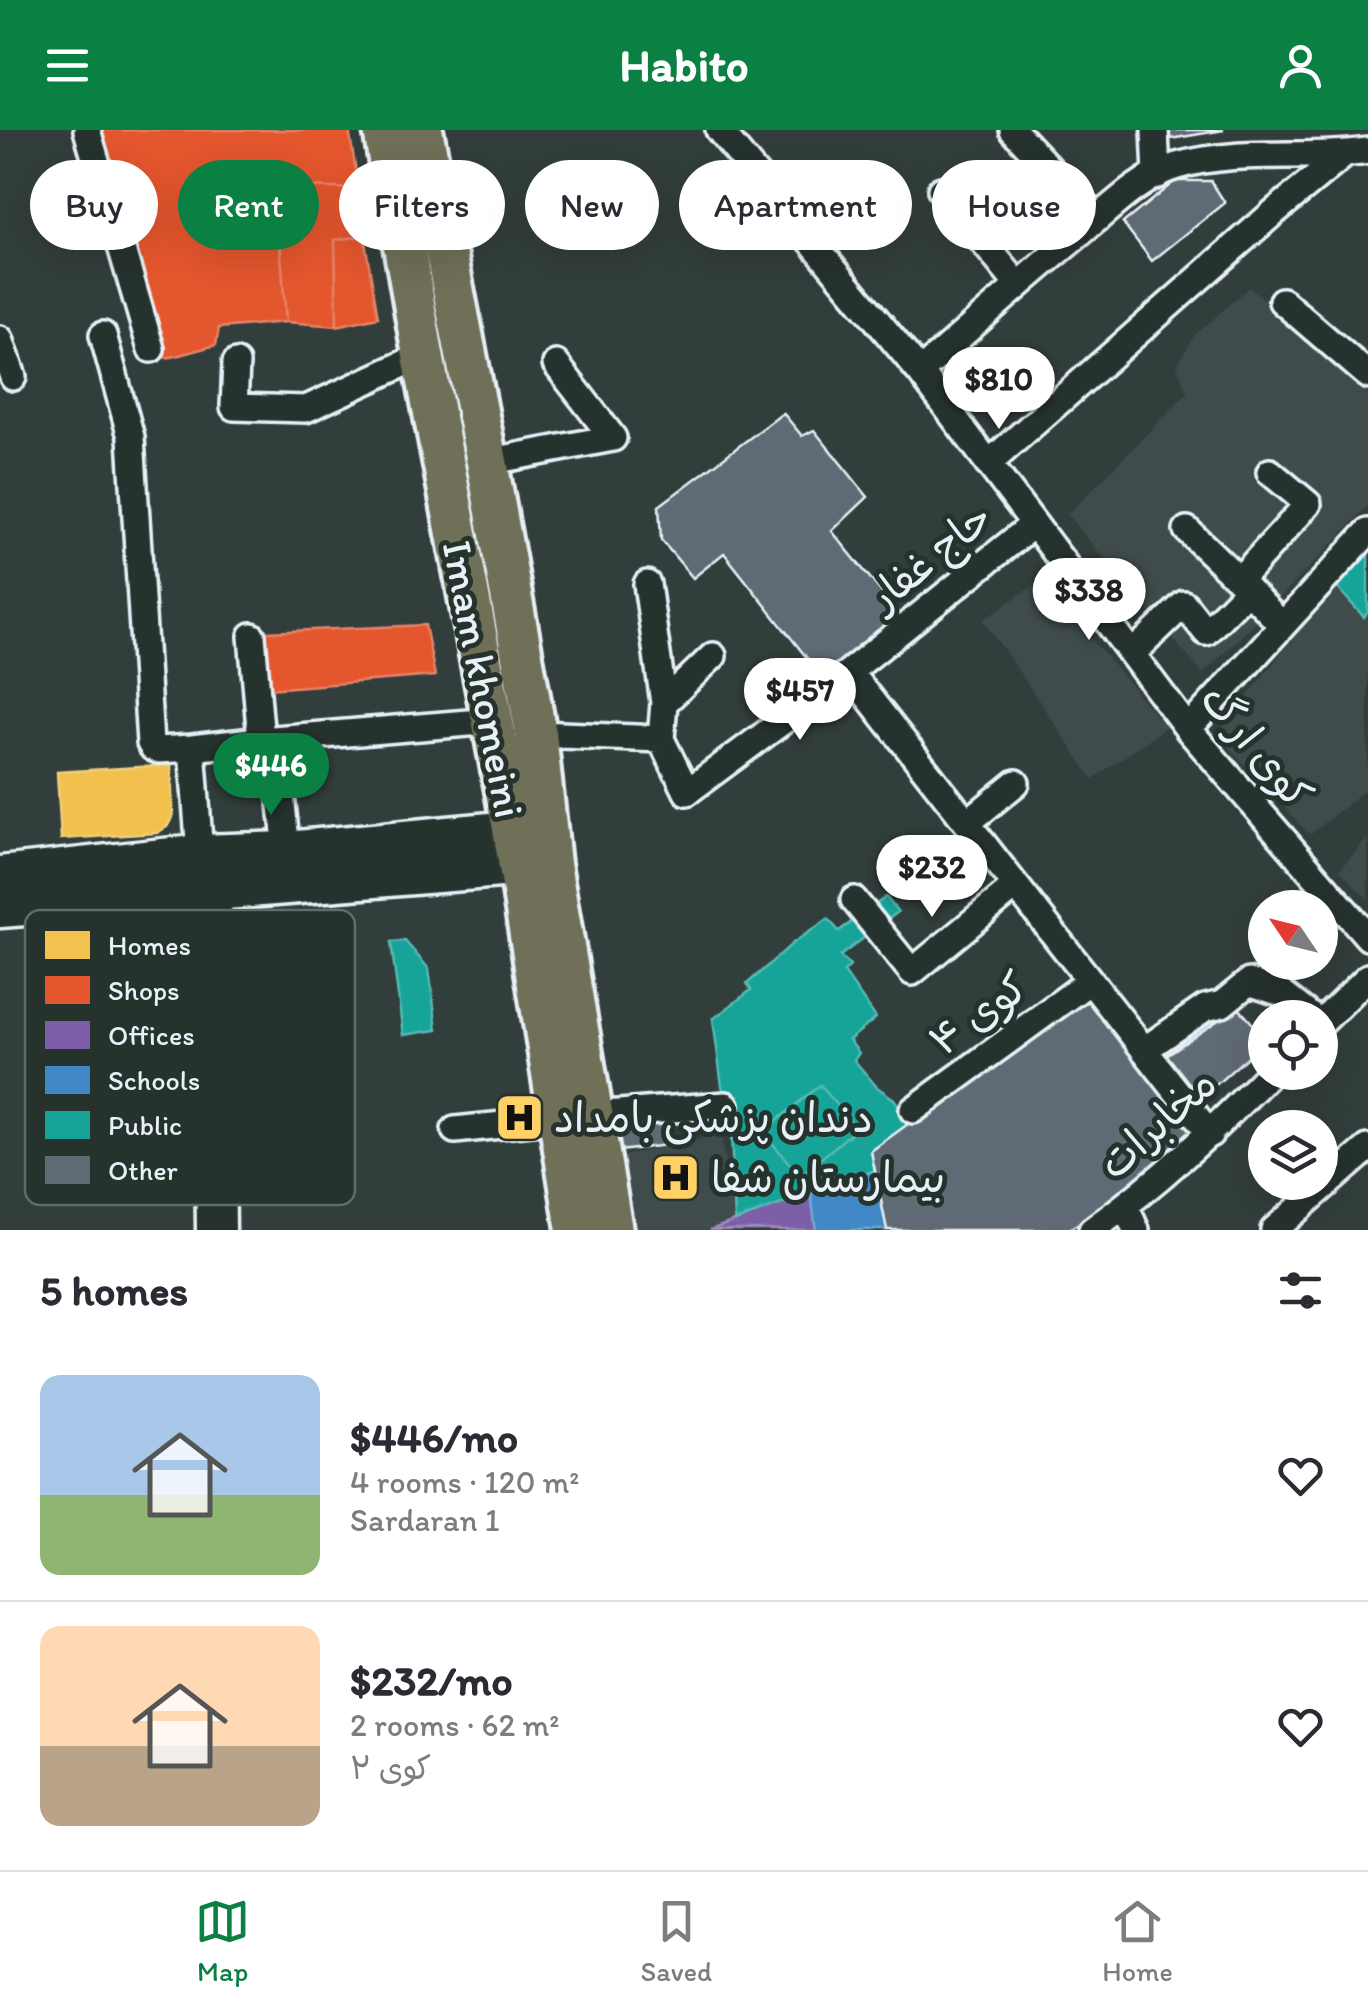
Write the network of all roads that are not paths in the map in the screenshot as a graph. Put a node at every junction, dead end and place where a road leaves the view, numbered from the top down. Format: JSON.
{"nodes":[{"id":1,"x":87,"y":130,"type":"edge"},
{"id":2,"x":384,"y":130,"type":"edge"},
{"id":3,"x":720,"y":130,"type":"edge"},
{"id":4,"x":1014,"y":130,"type":"edge"},
{"id":5,"x":1155,"y":130,"type":"edge"},
{"id":6,"x":427,"y":133,"type":"edge"},
{"id":7,"x":1356,"y":152,"type":"edge"},
{"id":8,"x":1157,"y":175,"type":"junction"},
{"id":9,"x":1098,"y":219,"type":"junction"},
{"id":10,"x":989,"y":250,"type":"edge"},
{"id":11,"x":1018,"y":285,"type":"junction"},
{"id":12,"x":1282,"y":301,"type":"dead end"},
{"id":13,"x":103,"y":336,"type":"dead end"},
{"id":14,"x":0,"y":339,"type":"edge"},
{"id":15,"x":151,"y":349,"type":"dead end"},
{"id":16,"x":423,"y":355,"type":"junction"},
{"id":17,"x":236,"y":363,"type":"dead end"},
{"id":18,"x":556,"y":364,"type":"dead end"},
{"id":19,"x":920,"y":372,"type":"junction"},
{"id":20,"x":1368,"y":375,"type":"edge"},
{"id":21,"x":12,"y":377,"type":"dead end"},
{"id":22,"x":487,"y":462,"type":"junction"},
{"id":23,"x":988,"y":464,"type":"junction"},
{"id":24,"x":1270,"y":472,"type":"dead end"},
{"id":25,"x":1034,"y":524,"type":"junction"},
{"id":26,"x":1187,"y":530,"type":"dead end"},
{"id":27,"x":1368,"y":532,"type":"edge"},
{"id":28,"x":647,"y":584,"type":"dead end"},
{"id":29,"x":1243,"y":585,"type":"junction"},
{"id":30,"x":1282,"y":625,"type":"junction"},
{"id":31,"x":252,"y":636,"type":"dead end"},
{"id":32,"x":1132,"y":654,"type":"junction"},
{"id":33,"x":713,"y":656,"type":"dead end"},
{"id":34,"x":849,"y":672,"type":"junction"},
{"id":35,"x":664,"y":703,"type":"junction"},
{"id":36,"x":492,"y":721,"type":"junction"},
{"id":37,"x":1188,"y":729,"type":"junction"},
{"id":38,"x":536,"y":734,"type":"junction"},
{"id":39,"x":661,"y":739,"type":"junction"},
{"id":40,"x":268,"y":740,"type":"junction"},
{"id":41,"x":192,"y":748,"type":"junction"},
{"id":42,"x":1016,"y":783,"type":"dead end"},
{"id":43,"x":968,"y":823,"type":"junction"},
{"id":44,"x":532,"y":847,"type":"junction"},
{"id":45,"x":287,"y":852,"type":"junction"},
{"id":46,"x":200,"y":854,"type":"junction"},
{"id":47,"x":0,"y":876,"type":"edge"},
{"id":48,"x":1016,"y":886,"type":"junction"},
{"id":49,"x":212,"y":891,"type":"junction"},
{"id":50,"x":854,"y":900,"type":"dead end"},
{"id":51,"x":0,"y":908,"type":"edge"},
{"id":52,"x":212,"y":910,"type":"edge"},
{"id":53,"x":1368,"y":937,"type":"edge"},
{"id":54,"x":1368,"y":977,"type":"edge"},
{"id":55,"x":1090,"y":981,"type":"junction"},
{"id":56,"x":1290,"y":1000,"type":"edge"},
{"id":57,"x":1338,"y":1006,"type":"edge"},
{"id":58,"x":1144,"y":1050,"type":"junction"},
{"id":59,"x":1253,"y":1090,"type":"edge"},
{"id":60,"x":726,"y":1106,"type":"dead end"},
{"id":61,"x":912,"y":1110,"type":"dead end"},
{"id":62,"x":575,"y":1117,"type":"junction"},
{"id":63,"x":455,"y":1130,"type":"dead end"},
{"id":64,"x":1210,"y":1134,"type":"junction"},
{"id":65,"x":1368,"y":1148,"type":"edge"},
{"id":66,"x":216,"y":1205,"type":"edge"},
{"id":67,"x":1131,"y":1218,"type":"edge"},
{"id":68,"x":216,"y":1230,"type":"edge"},
{"id":69,"x":577,"y":1230,"type":"edge"},
{"id":70,"x":612,"y":1230,"type":"edge"},
{"id":71,"x":1092,"y":1230,"type":"edge"},
{"id":72,"x":1274,"y":1230,"type":"edge"}],
"edges":[{"from":1,"to":15,"type":"street"},
{"from":2,"to":16,"type":"main road","name":"Imam khomeini"},
{"from":3,"to":19,"type":"street","name":"کوی ارگ"},
{"from":4,"to":9,"type":"street"},
{"from":5,"to":8,"type":"street"},
{"from":6,"to":22,"type":"main road","name":"Imam khomeini"},
{"from":7,"to":8,"type":"street"},
{"from":7,"to":23,"type":"street"},
{"from":8,"to":9,"type":"street"},
{"from":9,"to":11,"type":"street"},
{"from":10,"to":11,"type":"street"},
{"from":11,"to":19,"type":"street"},
{"from":12,"to":20,"type":"street"},
{"from":13,"to":41,"type":"street"},
{"from":14,"to":21,"type":"street"},
{"from":16,"to":17,"type":"street"},
{"from":16,"to":36,"type":"main road","name":"Imam khomeini"},
{"from":18,"to":22,"type":"street"},
{"from":19,"to":23,"type":"street","name":"کوی ارگ"},
{"from":22,"to":38,"type":"main road","name":"Imam khomeini"},
{"from":23,"to":25,"type":"street","name":"کوی ارگ"},
{"from":24,"to":29,"type":"street"},
{"from":25,"to":32,"type":"street","name":"کوی ارگ"},
{"from":25,"to":34,"type":"street","name":"حاج غفار"},
{"from":26,"to":29,"type":"street"},
{"from":27,"to":30,"type":"street"},
{"from":28,"to":35,"type":"street"},
{"from":29,"to":30,"type":"street"},
{"from":29,"to":32,"type":"street"},
{"from":30,"to":37,"type":"street"},
{"from":31,"to":40,"type":"street"},
{"from":32,"to":37,"type":"street","name":"کوی ارگ"},
{"from":33,"to":35,"type":"street"},
{"from":34,"to":39,"type":"street","name":"حاج غفار"},
{"from":34,"to":43,"type":"street"},
{"from":35,"to":39,"type":"street"},
{"from":36,"to":40,"type":"street"},
{"from":36,"to":44,"type":"main road","name":"Imam khomeini"},
{"from":37,"to":53,"type":"street","name":"کوی ارگ"},
{"from":38,"to":39,"type":"street"},
{"from":38,"to":44,"type":"main road","name":"Imam khomeini"},
{"from":40,"to":41,"type":"street"},
{"from":40,"to":45,"type":"street"},
{"from":41,"to":46,"type":"street"},
{"from":42,"to":43,"type":"street"},
{"from":43,"to":48,"type":"street"},
{"from":44,"to":45,"type":"main road"},
{"from":44,"to":49,"type":"main road"},
{"from":44,"to":62,"type":"main road","name":"Imam khomeini"},
{"from":45,"to":46,"type":"main road"},
{"from":46,"to":47,"type":"main road"},
{"from":48,"to":50,"type":"street"},
{"from":48,"to":55,"type":"street"},
{"from":49,"to":51,"type":"main road"},
{"from":49,"to":52,"type":"main road"},
{"from":54,"to":57,"type":"street"},
{"from":55,"to":58,"type":"street"},
{"from":55,"to":61,"type":"street","name":"کوی ۴"},
{"from":56,"to":58,"type":"street"},
{"from":58,"to":64,"type":"street"},
{"from":59,"to":64,"type":"street","name":"مخابرات"},
{"from":60,"to":62,"type":"street"},
{"from":62,"to":63,"type":"street"},
{"from":62,"to":69,"type":"main road","name":"Imam khomeini"},
{"from":62,"to":70,"type":"main road","name":"Imam khomeini"},
{"from":64,"to":67,"type":"street","name":"مخابرات"},
{"from":65,"to":72,"type":"street"},
{"from":66,"to":68,"type":"main road"},
{"from":67,"to":71,"type":"street","name":"مخابرات"}]}
